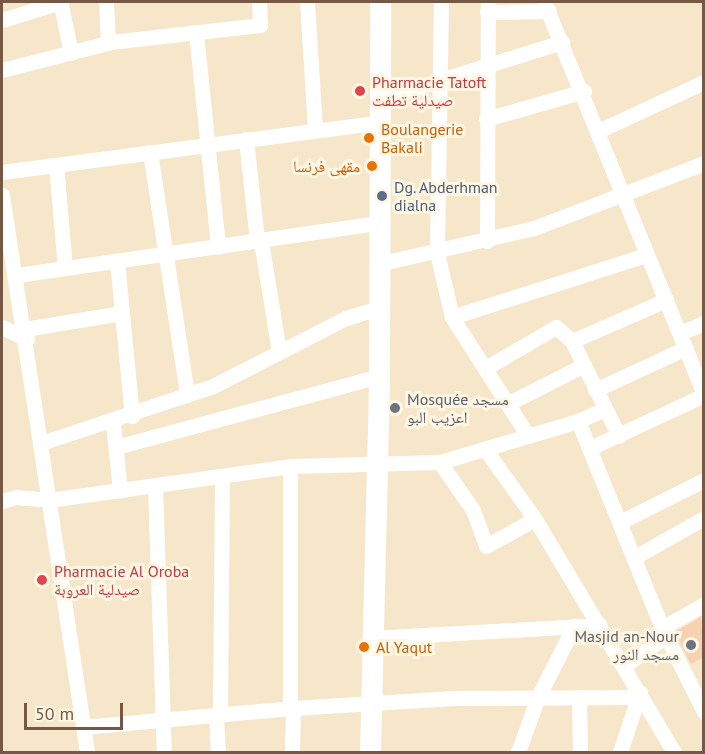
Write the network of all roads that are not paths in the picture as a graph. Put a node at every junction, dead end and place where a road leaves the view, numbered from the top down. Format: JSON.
{"nodes":[{"id":1,"x":106,"y":2,"type":"edge"},
{"id":2,"x":259,"y":2,"type":"edge"},
{"id":3,"x":307,"y":2,"type":"edge"},
{"id":4,"x":380,"y":2,"type":"edge"},
{"id":5,"x":441,"y":2,"type":"edge"},
{"id":6,"x":61,"y":3,"type":"edge"},
{"id":7,"x":547,"y":6,"type":"edge"},
{"id":8,"x":487,"y":7,"type":"edge"},
{"id":9,"x":2,"y":21,"type":"edge"},
{"id":10,"x":196,"y":33,"type":"junction"},
{"id":11,"x":562,"y":42,"type":"junction"},
{"id":12,"x":108,"y":43,"type":"junction"},
{"id":13,"x":70,"y":53,"type":"junction"},
{"id":14,"x":487,"y":62,"type":"junction"},
{"id":15,"x":2,"y":70,"type":"edge"},
{"id":16,"x":441,"y":77,"type":"junction"},
{"id":17,"x":704,"y":82,"type":"edge"},
{"id":18,"x":584,"y":91,"type":"junction"},
{"id":19,"x":381,"y":99,"type":"junction"},
{"id":20,"x":486,"y":119,"type":"junction"},
{"id":21,"x":381,"y":122,"type":"junction"},
{"id":22,"x":315,"y":129,"type":"junction"},
{"id":23,"x":598,"y":130,"type":"junction"},
{"id":24,"x":246,"y":139,"type":"junction"},
{"id":25,"x":205,"y":144,"type":"junction"},
{"id":26,"x":150,"y":152,"type":"junction"},
{"id":27,"x":704,"y":163,"type":"edge"},
{"id":28,"x":56,"y":165,"type":"junction"},
{"id":29,"x":2,"y":172,"type":"edge"},
{"id":30,"x":2,"y":196,"type":"edge"},
{"id":31,"x":621,"y":198,"type":"junction"},
{"id":32,"x":378,"y":224,"type":"junction"},
{"id":33,"x":259,"y":241,"type":"junction"},
{"id":34,"x":487,"y":241,"type":"junction"},
{"id":35,"x":218,"y":247,"type":"junction"},
{"id":36,"x":166,"y":254,"type":"junction"},
{"id":37,"x":437,"y":254,"type":"junction"},
{"id":38,"x":646,"y":255,"type":"junction"},
{"id":39,"x":2,"y":256,"type":"edge"},
{"id":40,"x":117,"y":261,"type":"junction"},
{"id":41,"x":378,"y":264,"type":"junction"},
{"id":42,"x":65,"y":268,"type":"junction"},
{"id":43,"x":16,"y":270,"type":"junction"},
{"id":44,"x":666,"y":300,"type":"junction"},
{"id":45,"x":378,"y":308,"type":"junction"},
{"id":46,"x":122,"y":312,"type":"junction"},
{"id":47,"x":452,"y":317,"type":"junction"},
{"id":48,"x":704,"y":322,"type":"edge"},
{"id":49,"x":2,"y":327,"type":"edge"},
{"id":50,"x":26,"y":334,"type":"junction"},
{"id":51,"x":683,"y":340,"type":"junction"},
{"id":52,"x":572,"y":341,"type":"junction"},
{"id":53,"x":279,"y":352,"type":"junction"},
{"id":54,"x":584,"y":365,"type":"junction"},
{"id":55,"x":487,"y":367,"type":"junction"},
{"id":56,"x":379,"y":376,"type":"junction"},
{"id":57,"x":595,"y":390,"type":"junction"},
{"id":58,"x":704,"y":394,"type":"edge"},
{"id":59,"x":187,"y":395,"type":"junction"},
{"id":60,"x":509,"y":403,"type":"junction"},
{"id":61,"x":605,"y":409,"type":"junction"},
{"id":62,"x":132,"y":416,"type":"junction"},
{"id":63,"x":578,"y":421,"type":"junction"},
{"id":64,"x":113,"y":423,"type":"junction"},
{"id":65,"x":528,"y":436,"type":"junction"},
{"id":66,"x":619,"y":436,"type":"junction"},
{"id":67,"x":41,"y":443,"type":"junction"},
{"id":68,"x":116,"y":447,"type":"junction"},
{"id":69,"x":590,"y":448,"type":"junction"},
{"id":70,"x":485,"y":449,"type":"junction"},
{"id":71,"x":376,"y":460,"type":"junction"},
{"id":72,"x":290,"y":466,"type":"junction"},
{"id":73,"x":443,"y":467,"type":"dead end"},
{"id":74,"x":222,"y":477,"type":"junction"},
{"id":75,"x":704,"y":480,"type":"edge"},
{"id":76,"x":155,"y":486,"type":"junction"},
{"id":77,"x":120,"y":490,"type":"junction"},
{"id":78,"x":49,"y":500,"type":"junction"},
{"id":79,"x":2,"y":501,"type":"edge"},
{"id":80,"x":704,"y":518,"type":"edge"},
{"id":81,"x":535,"y":519,"type":"junction"},
{"id":82,"x":620,"y":522,"type":"junction"},
{"id":83,"x":633,"y":558,"type":"junction"},
{"id":84,"x":704,"y":604,"type":"edge"},
{"id":85,"x":600,"y":625,"type":"junction"},
{"id":86,"x":574,"y":626,"type":"junction"},
{"id":87,"x":664,"y":632,"type":"junction"},
{"id":88,"x":372,"y":638,"type":"junction"},
{"id":89,"x":624,"y":666,"type":"junction"},
{"id":90,"x":639,"y":695,"type":"junction"},
{"id":91,"x":538,"y":697,"type":"junction"},
{"id":92,"x":579,"y":697,"type":"junction"},
{"id":93,"x":371,"y":703,"type":"junction"},
{"id":94,"x":291,"y":708,"type":"junction"},
{"id":95,"x":704,"y":712,"type":"edge"},
{"id":96,"x":218,"y":715,"type":"junction"},
{"id":97,"x":162,"y":720,"type":"junction"},
{"id":98,"x":83,"y":727,"type":"junction"},
{"id":99,"x":87,"y":753,"type":"edge"},
{"id":100,"x":164,"y":753,"type":"edge"},
{"id":101,"x":218,"y":753,"type":"edge"},
{"id":102,"x":292,"y":753,"type":"edge"},
{"id":103,"x":370,"y":753,"type":"edge"},
{"id":104,"x":518,"y":753,"type":"edge"},
{"id":105,"x":580,"y":753,"type":"edge"},
{"id":106,"x":620,"y":753,"type":"edge"},
{"id":107,"x":674,"y":753,"type":"edge"}],
"edges":[{"from":1,"to":12,"type":"street"},
{"from":2,"to":10,"type":"street"},
{"from":3,"to":22,"type":"street"},
{"from":4,"to":19,"type":"main road"},
{"from":5,"to":16,"type":"street"},
{"from":6,"to":9,"type":"street"},
{"from":6,"to":13,"type":"street"},
{"from":7,"to":8,"type":"street"},
{"from":7,"to":11,"type":"street"},
{"from":8,"to":14,"type":"street"},
{"from":10,"to":12,"type":"street"},
{"from":10,"to":25,"type":"street"},
{"from":11,"to":14,"type":"street"},
{"from":11,"to":18,"type":"street"},
{"from":12,"to":13,"type":"street"},
{"from":13,"to":15,"type":"street"},
{"from":14,"to":16,"type":"street"},
{"from":14,"to":20,"type":"street"},
{"from":16,"to":19,"type":"street"},
{"from":16,"to":37,"type":"street"},
{"from":17,"to":23,"type":"street"},
{"from":18,"to":20,"type":"street"},
{"from":18,"to":23,"type":"street"},
{"from":19,"to":21,"type":"main road"},
{"from":20,"to":34,"type":"street"},
{"from":21,"to":22,"type":"street"},
{"from":21,"to":32,"type":"main road"},
{"from":22,"to":24,"type":"street"},
{"from":23,"to":31,"type":"street"},
{"from":24,"to":25,"type":"street"},
{"from":24,"to":33,"type":"street"},
{"from":25,"to":26,"type":"street"},
{"from":25,"to":35,"type":"street"},
{"from":26,"to":28,"type":"street"},
{"from":26,"to":36,"type":"street"},
{"from":27,"to":31,"type":"street"},
{"from":28,"to":29,"type":"street"},
{"from":28,"to":42,"type":"street"},
{"from":30,"to":43,"type":"street"},
{"from":31,"to":34,"type":"street"},
{"from":31,"to":38,"type":"street"},
{"from":32,"to":33,"type":"street"},
{"from":32,"to":41,"type":"main road"},
{"from":33,"to":35,"type":"street"},
{"from":33,"to":53,"type":"street"},
{"from":34,"to":37,"type":"street"},
{"from":35,"to":36,"type":"street"},
{"from":36,"to":40,"type":"street"},
{"from":36,"to":59,"type":"street"},
{"from":37,"to":41,"type":"street"},
{"from":37,"to":47,"type":"street"},
{"from":38,"to":44,"type":"street"},
{"from":38,"to":47,"type":"street"},
{"from":39,"to":43,"type":"street"},
{"from":40,"to":42,"type":"street"},
{"from":40,"to":46,"type":"street"},
{"from":41,"to":45,"type":"main road"},
{"from":42,"to":43,"type":"street"},
{"from":43,"to":50,"type":"street"},
{"from":44,"to":51,"type":"street"},
{"from":44,"to":52,"type":"street"},
{"from":45,"to":53,"type":"street"},
{"from":45,"to":56,"type":"main road"},
{"from":46,"to":50,"type":"street"},
{"from":46,"to":62,"type":"street"},
{"from":47,"to":55,"type":"street"},
{"from":48,"to":51,"type":"street"},
{"from":49,"to":50,"type":"street"},
{"from":50,"to":67,"type":"street"},
{"from":51,"to":57,"type":"street"},
{"from":51,"to":58,"type":"street"},
{"from":52,"to":54,"type":"street"},
{"from":52,"to":55,"type":"street"},
{"from":53,"to":59,"type":"street"},
{"from":54,"to":57,"type":"street"},
{"from":54,"to":60,"type":"street"},
{"from":55,"to":60,"type":"street"},
{"from":56,"to":68,"type":"street"},
{"from":56,"to":71,"type":"main road"},
{"from":57,"to":61,"type":"street"},
{"from":58,"to":66,"type":"street"},
{"from":59,"to":62,"type":"street"},
{"from":60,"to":65,"type":"street"},
{"from":61,"to":63,"type":"street"},
{"from":61,"to":66,"type":"street"},
{"from":62,"to":64,"type":"street"},
{"from":63,"to":65,"type":"street"},
{"from":63,"to":69,"type":"street"},
{"from":64,"to":67,"type":"street"},
{"from":64,"to":68,"type":"street"},
{"from":65,"to":70,"type":"street"},
{"from":66,"to":69,"type":"street"},
{"from":67,"to":78,"type":"street"},
{"from":68,"to":77,"type":"street"},
{"from":69,"to":82,"type":"street"},
{"from":70,"to":71,"type":"street"},
{"from":70,"to":81,"type":"street"},
{"from":71,"to":72,"type":"street"},
{"from":71,"to":88,"type":"main road"},
{"from":72,"to":74,"type":"street"},
{"from":72,"to":94,"type":"street"},
{"from":73,"to":81,"type":"street"},
{"from":74,"to":76,"type":"street"},
{"from":74,"to":96,"type":"street"},
{"from":75,"to":82,"type":"street"},
{"from":76,"to":77,"type":"street"},
{"from":76,"to":97,"type":"street"},
{"from":77,"to":78,"type":"street"},
{"from":78,"to":79,"type":"street"},
{"from":78,"to":98,"type":"street"},
{"from":80,"to":83,"type":"street"},
{"from":81,"to":85,"type":"street"},
{"from":82,"to":83,"type":"street"},
{"from":83,"to":87,"type":"street"},
{"from":84,"to":87,"type":"street"},
{"from":85,"to":86,"type":"street"},
{"from":85,"to":89,"type":"street"},
{"from":86,"to":88,"type":"street"},
{"from":86,"to":91,"type":"street"},
{"from":87,"to":89,"type":"street"},
{"from":87,"to":95,"type":"street"},
{"from":88,"to":93,"type":"main road"},
{"from":89,"to":90,"type":"street"},
{"from":90,"to":92,"type":"street"},
{"from":90,"to":106,"type":"street"},
{"from":90,"to":107,"type":"street"},
{"from":91,"to":92,"type":"street"},
{"from":91,"to":93,"type":"street"},
{"from":91,"to":104,"type":"street"},
{"from":92,"to":105,"type":"street"},
{"from":93,"to":94,"type":"street"},
{"from":93,"to":103,"type":"main road"},
{"from":94,"to":96,"type":"street"},
{"from":94,"to":102,"type":"street"},
{"from":96,"to":97,"type":"street"},
{"from":96,"to":101,"type":"street"},
{"from":97,"to":98,"type":"street"},
{"from":97,"to":100,"type":"street"},
{"from":98,"to":99,"type":"street"}]}
